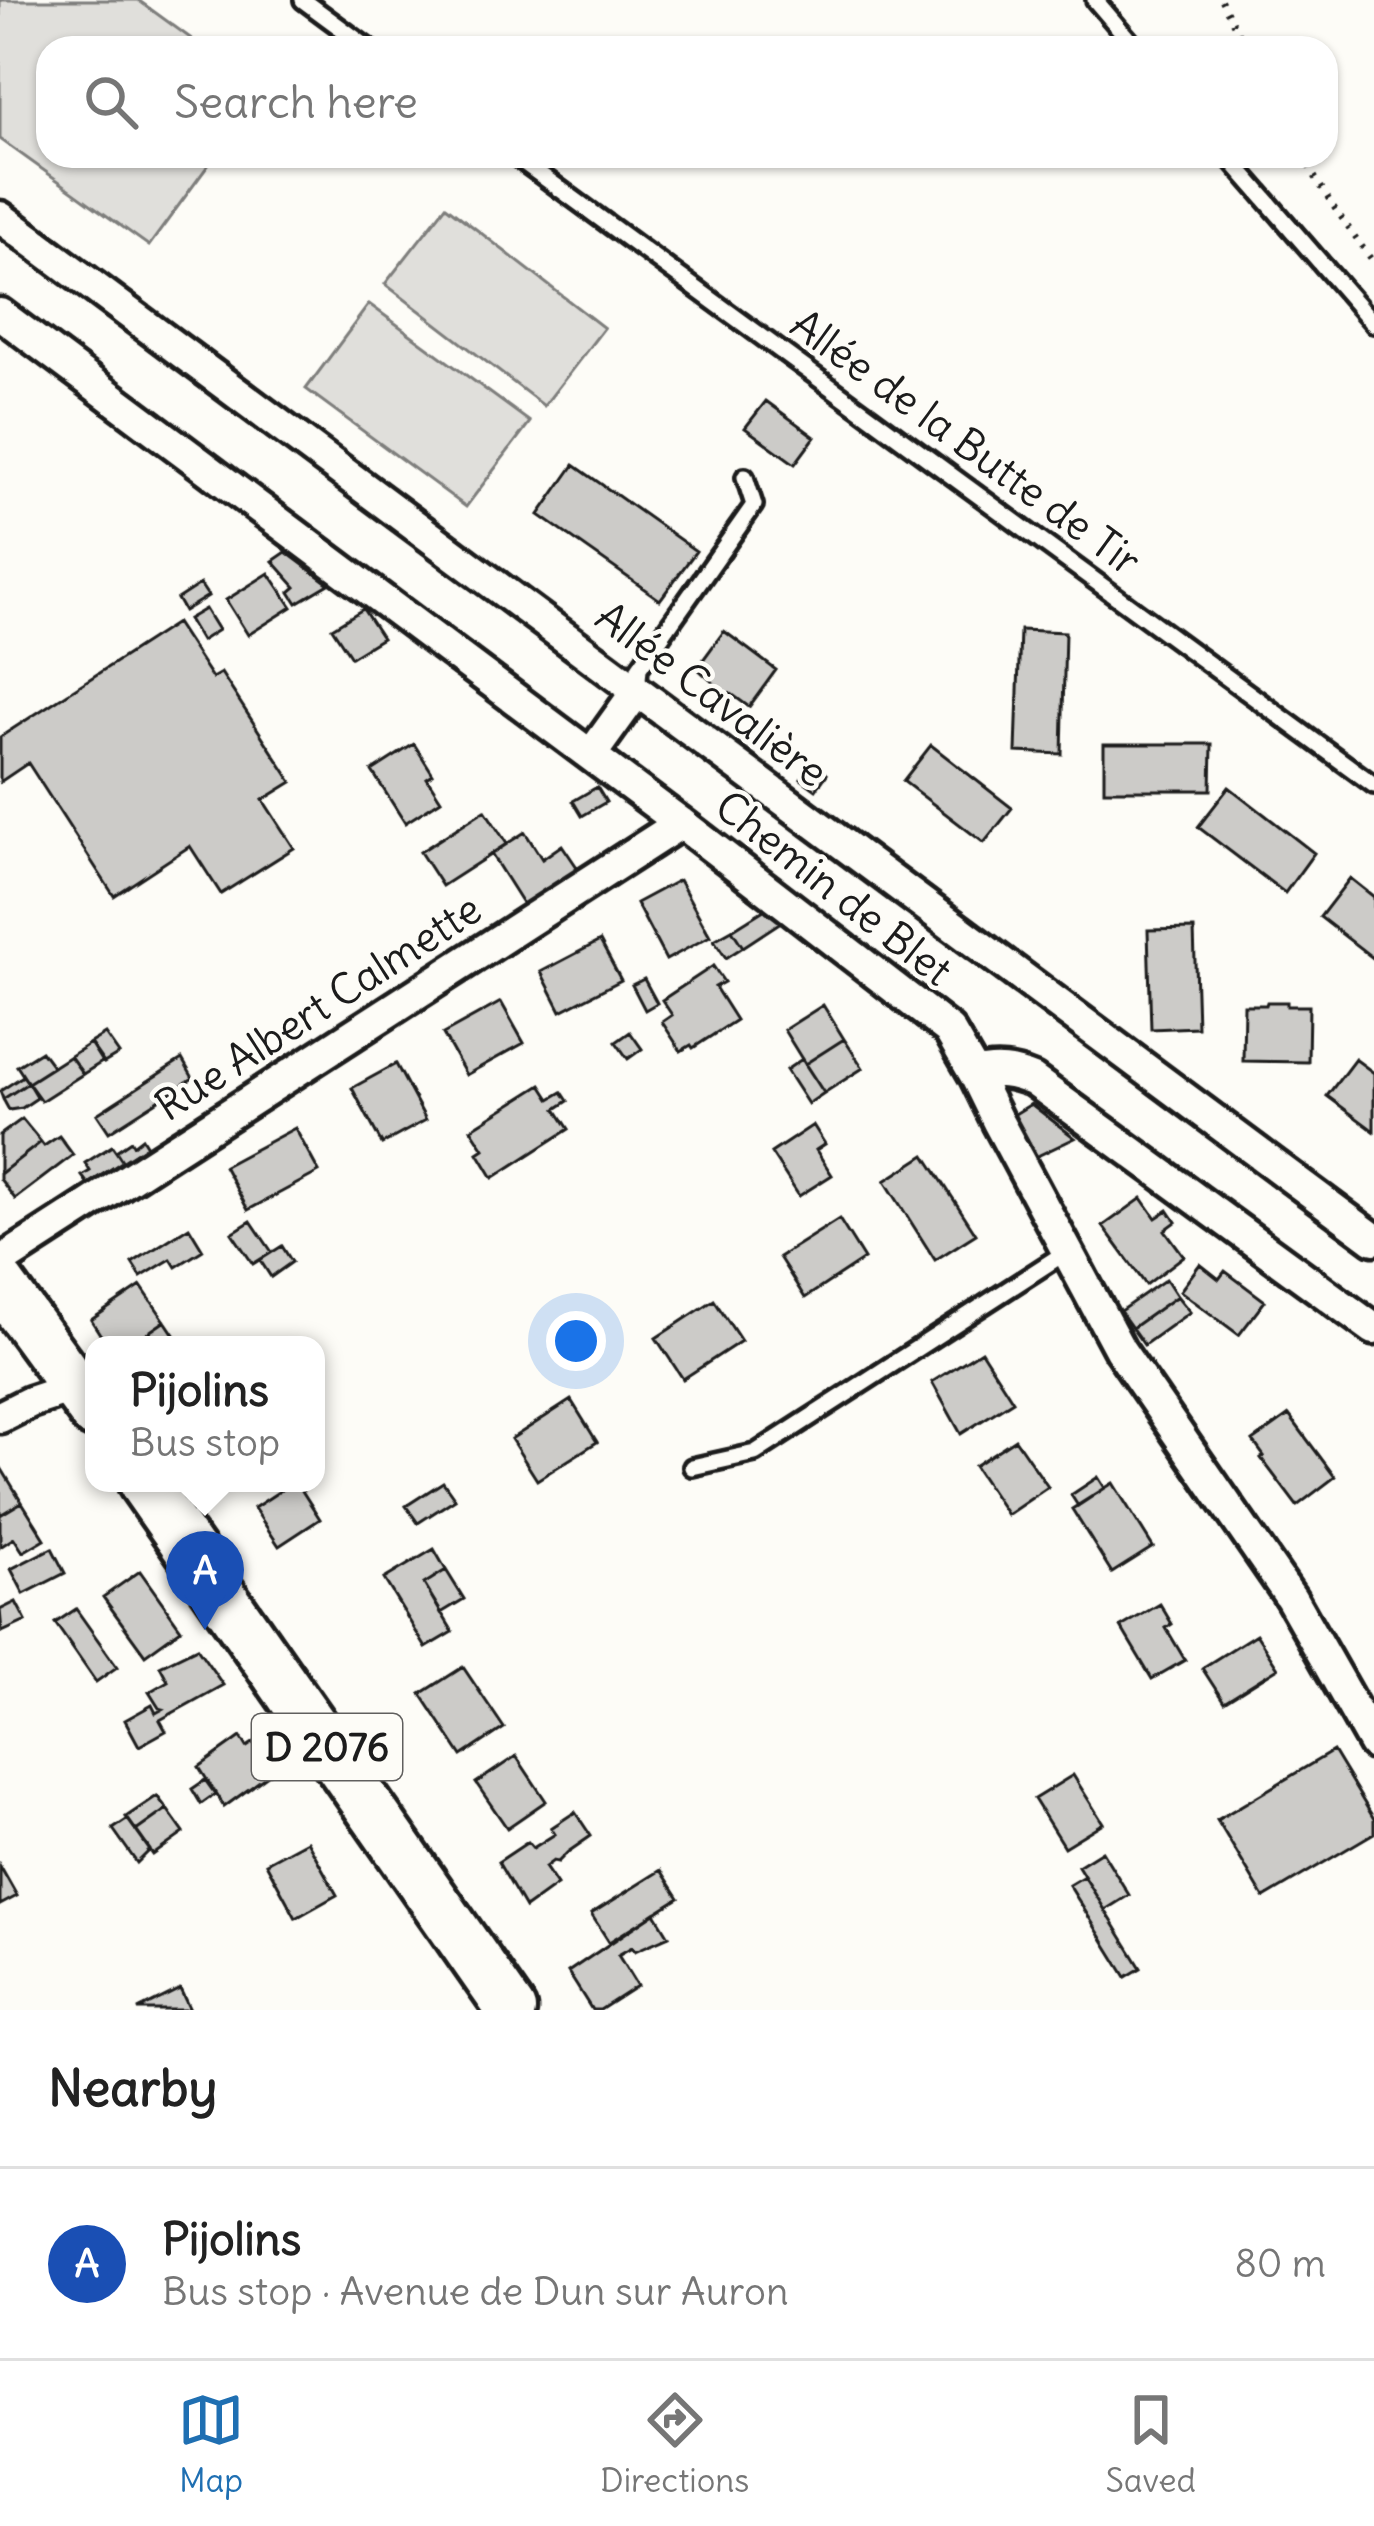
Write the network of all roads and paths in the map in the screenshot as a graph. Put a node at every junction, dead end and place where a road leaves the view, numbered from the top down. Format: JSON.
{"nodes":[{"id":1,"x":303,"y":0,"type":"edge"},
{"id":2,"x":1095,"y":0,"type":"edge"},
{"id":3,"x":1221,"y":0,"type":"edge"},
{"id":4,"x":352,"y":36,"type":"edge"},
{"id":5,"x":1126,"y":36,"type":"edge"},
{"id":6,"x":1240,"y":36,"type":"edge"},
{"id":7,"x":531,"y":168,"type":"edge"},
{"id":8,"x":1238,"y":168,"type":"edge"},
{"id":9,"x":1309,"y":168,"type":"edge"},
{"id":10,"x":0,"y":217,"type":"edge"},
{"id":11,"x":1374,"y":263,"type":"edge"},
{"id":12,"x":0,"y":314,"type":"edge"},
{"id":13,"x":1374,"y":324,"type":"edge"},
{"id":14,"x":745,"y":477,"type":"dead end"},
{"id":15,"x":637,"y":691,"type":"junction"},
{"id":16,"x":591,"y":755,"type":"junction"},
{"id":17,"x":1374,"y":785,"type":"edge"},
{"id":18,"x":681,"y":823,"type":"junction"},
{"id":19,"x":976,"y":1075,"type":"junction"},
{"id":20,"x":1374,"y":1239,"type":"edge"},
{"id":21,"x":1066,"y":1252,"type":"junction"},
{"id":22,"x":0,"y":1262,"type":"edge"},
{"id":23,"x":0,"y":1284,"type":"edge"},
{"id":24,"x":1374,"y":1329,"type":"edge"},
{"id":25,"x":84,"y":1400,"type":"edge"},
{"id":26,"x":0,"y":1417,"type":"edge"},
{"id":27,"x":692,"y":1468,"type":"dead end"},
{"id":28,"x":149,"y":1492,"type":"edge"},
{"id":29,"x":1374,"y":1744,"type":"edge"},
{"id":30,"x":511,"y":2010,"type":"edge"}],
"edges":[{"from":1,"to":4,"type":"lane"},
{"from":2,"to":5,"type":"lane"},
{"from":3,"to":6,"type":"path"},
{"from":7,"to":17,"type":"lane","name":"Allée de la Butte de Tir"},
{"from":8,"to":13,"type":"lane"},
{"from":9,"to":11,"type":"path"},
{"from":10,"to":15,"type":"street","name":"Allée Cavalière"},
{"from":12,"to":16,"type":"street","name":"Chemin de Blet"},
{"from":14,"to":15,"type":"lane"},
{"from":15,"to":16,"type":"street"},
{"from":15,"to":20,"type":"street","name":"Allée Cavalière"},
{"from":16,"to":18,"type":"street","name":"Chemin de Blet"},
{"from":18,"to":19,"type":"street","name":"Chemin de Blet"},
{"from":18,"to":22,"type":"street","name":"Rue Albert Calmette"},
{"from":19,"to":21,"type":"street","name":"Chemin de Blet"},
{"from":19,"to":24,"type":"street"},
{"from":21,"to":27,"type":"lane"},
{"from":21,"to":29,"type":"street","name":"Chemin de Blet"},
{"from":23,"to":25,"type":"main road"},
{"from":25,"to":26,"type":"street"},
{"from":28,"to":30,"type":"main road","number":"D 2076"}]}
